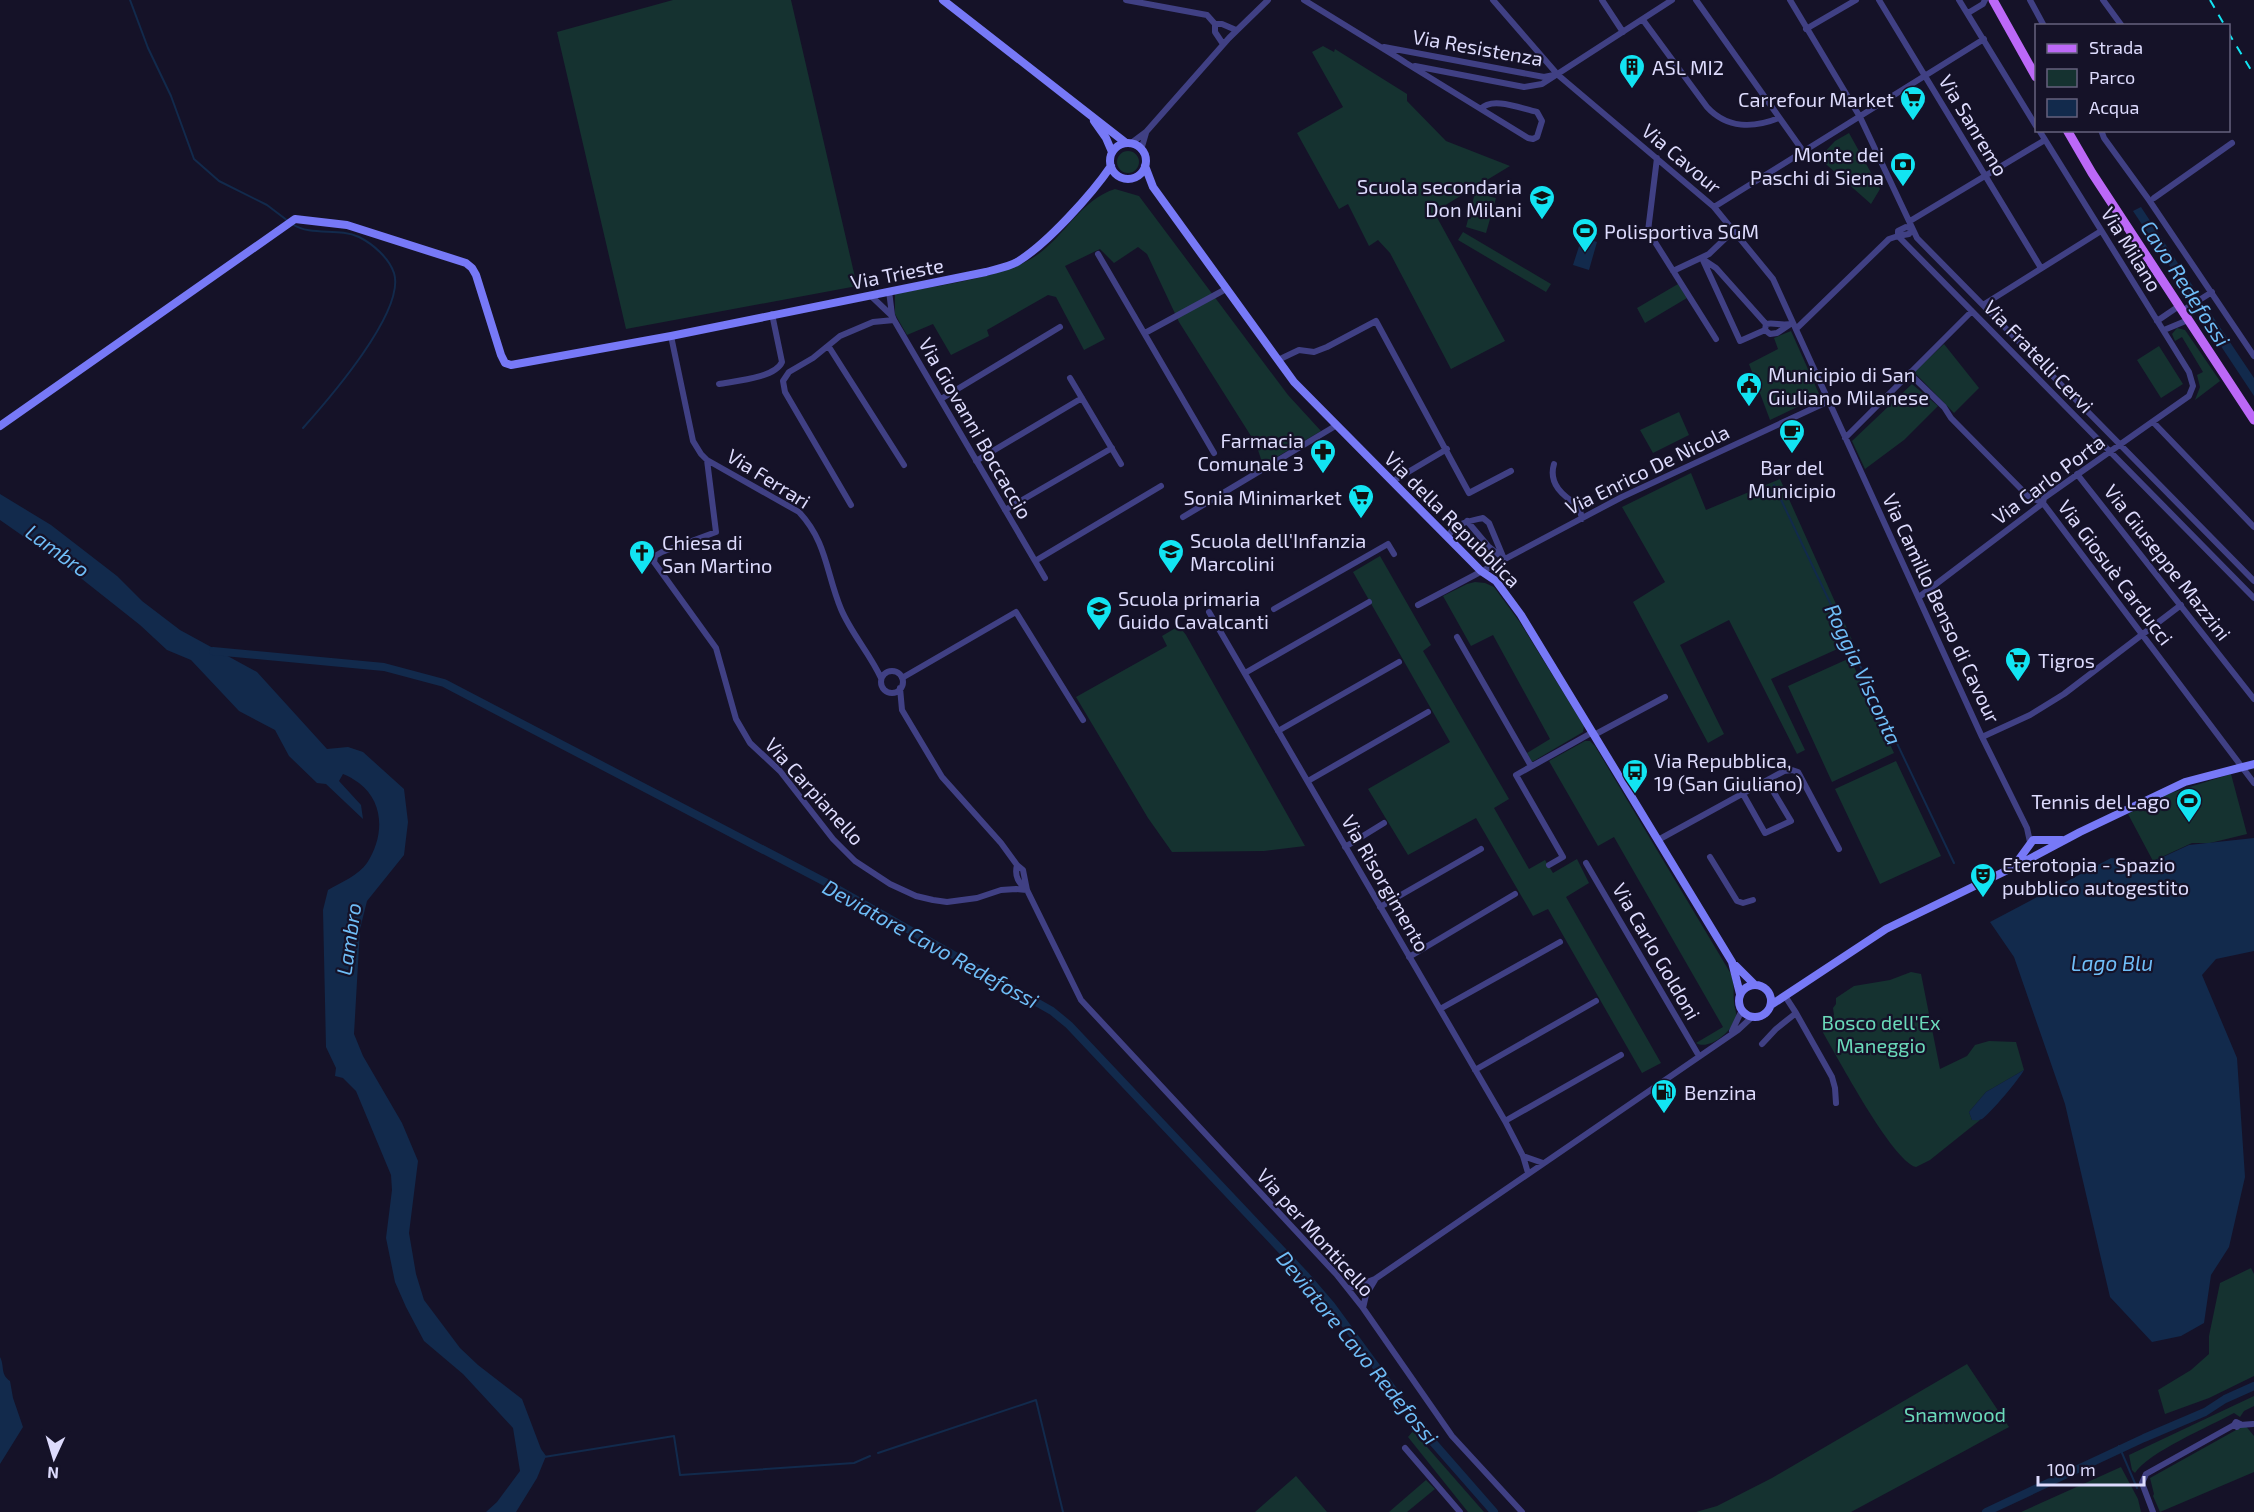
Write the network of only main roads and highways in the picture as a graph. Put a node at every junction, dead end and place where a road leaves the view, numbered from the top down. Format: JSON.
{"nodes":[{"id":1,"x":1993,"y":0,"type":"edge"},
{"id":2,"x":2035,"y":74,"type":"edge"},
{"id":3,"x":2068,"y":132,"type":"edge"},
{"id":4,"x":2254,"y":420,"type":"edge"}],
"edges":[{"from":1,"to":2,"type":"main road"},
{"from":3,"to":4,"type":"main road"}]}
